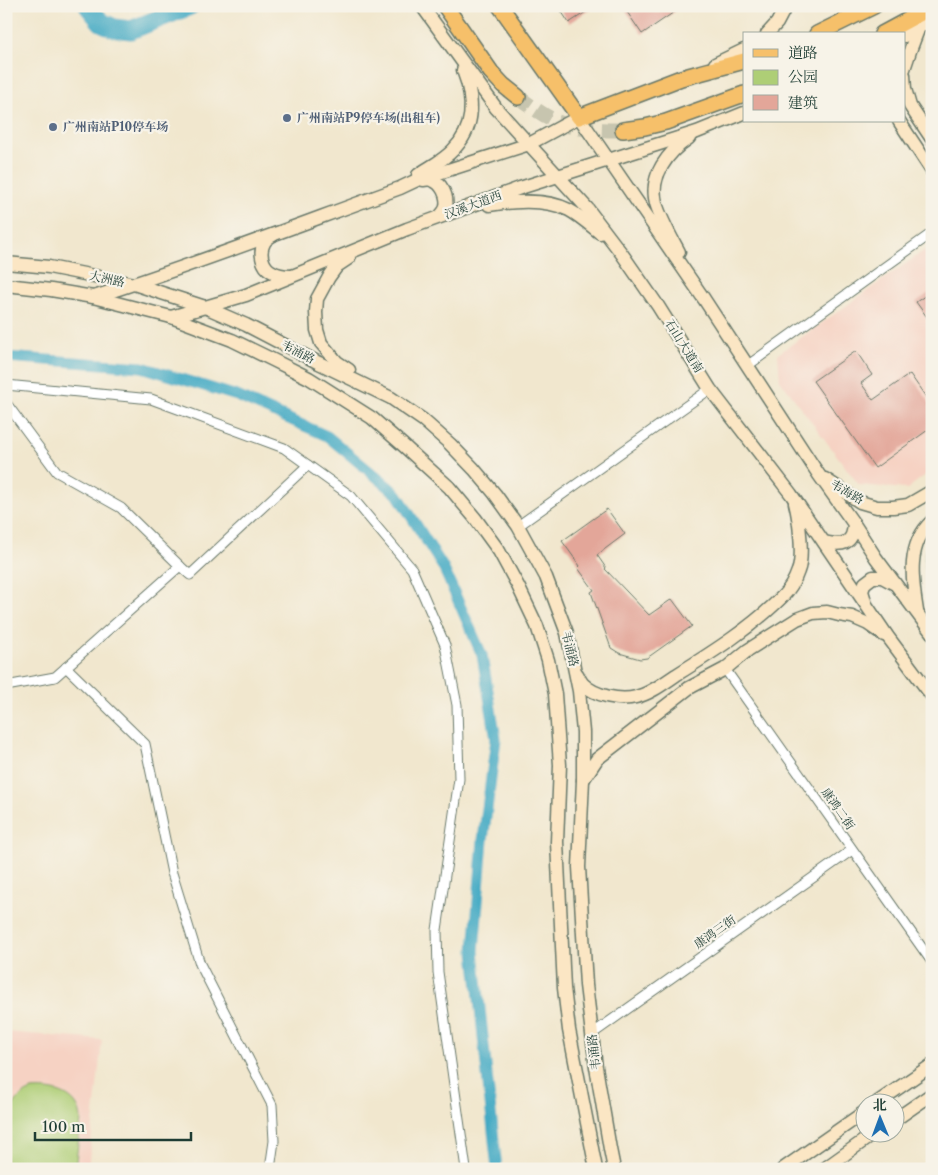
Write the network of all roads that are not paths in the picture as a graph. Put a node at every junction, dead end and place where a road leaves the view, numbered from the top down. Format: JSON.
{"nodes":[{"id":1,"x":422,"y":6,"type":"edge"},
{"id":2,"x":445,"y":6,"type":"edge"},
{"id":3,"x":500,"y":6,"type":"edge"},
{"id":4,"x":786,"y":6,"type":"edge"},
{"id":5,"x":874,"y":6,"type":"edge"},
{"id":6,"x":932,"y":7,"type":"edge"},
{"id":7,"x":932,"y":19,"type":"edge"},
{"id":8,"x":919,"y":27,"type":"junction"},
{"id":9,"x":769,"y":32,"type":"edge"},
{"id":10,"x":821,"y":32,"type":"edge"},
{"id":11,"x":886,"y":32,"type":"edge"},
{"id":12,"x":906,"y":35,"type":"edge"},
{"id":13,"x":449,"y":43,"type":"junction"},
{"id":14,"x":743,"y":50,"type":"edge"},
{"id":15,"x":743,"y":61,"type":"edge"},
{"id":16,"x":906,"y":63,"type":"edge"},
{"id":17,"x":681,"y":78,"type":"junction"},
{"id":18,"x":906,"y":92,"type":"edge"},
{"id":19,"x":743,"y":94,"type":"edge"},
{"id":20,"x":518,"y":97,"type":"tunnel mouth"},
{"id":21,"x":743,"y":113,"type":"edge"},
{"id":22,"x":579,"y":117,"type":"junction"},
{"id":23,"x":900,"y":122,"type":"edge"},
{"id":24,"x":623,"y":130,"type":"tunnel mouth"},
{"id":25,"x":697,"y":132,"type":"junction"},
{"id":26,"x":932,"y":139,"type":"edge"},
{"id":27,"x":528,"y":144,"type":"junction"},
{"id":28,"x":608,"y":160,"type":"junction"},
{"id":29,"x":932,"y":171,"type":"edge"},
{"id":30,"x":559,"y":176,"type":"junction"},
{"id":31,"x":417,"y":180,"type":"junction"},
{"id":32,"x":400,"y":188,"type":"junction"},
{"id":33,"x":457,"y":211,"type":"junction"},
{"id":34,"x":440,"y":217,"type":"junction"},
{"id":35,"x":407,"y":229,"type":"junction"},
{"id":36,"x":275,"y":233,"type":"junction"},
{"id":37,"x":932,"y":233,"type":"edge"},
{"id":38,"x":622,"y":254,"type":"junction"},
{"id":39,"x":6,"y":263,"type":"edge"},
{"id":40,"x":292,"y":276,"type":"junction"},
{"id":41,"x":134,"y":284,"type":"junction"},
{"id":42,"x":6,"y":285,"type":"edge"},
{"id":43,"x":93,"y":297,"type":"junction"},
{"id":44,"x":704,"y":299,"type":"junction"},
{"id":45,"x":205,"y":307,"type":"junction"},
{"id":46,"x":171,"y":317,"type":"junction"},
{"id":47,"x":319,"y":363,"type":"junction"},
{"id":48,"x":747,"y":366,"type":"junction"},
{"id":49,"x":309,"y":378,"type":"junction"},
{"id":50,"x":6,"y":385,"type":"edge"},
{"id":51,"x":710,"y":389,"type":"junction"},
{"id":52,"x":391,"y":398,"type":"junction"},
{"id":53,"x":6,"y":403,"type":"edge"},
{"id":54,"x":308,"y":465,"type":"junction"},
{"id":55,"x":819,"y":475,"type":"junction"},
{"id":56,"x":932,"y":491,"type":"edge"},
{"id":57,"x":791,"y":494,"type":"junction"},
{"id":58,"x":932,"y":521,"type":"edge"},
{"id":59,"x":854,"y":524,"type":"junction"},
{"id":60,"x":518,"y":526,"type":"junction"},
{"id":61,"x":824,"y":542,"type":"junction"},
{"id":62,"x":180,"y":566,"type":"junction"},
{"id":63,"x":895,"y":584,"type":"junction"},
{"id":64,"x":865,"y":602,"type":"junction"},
{"id":65,"x":917,"y":613,"type":"junction"},
{"id":66,"x":748,"y":626,"type":"junction"},
{"id":67,"x":932,"y":633,"type":"edge"},
{"id":68,"x":888,"y":638,"type":"junction"},
{"id":69,"x":748,"y":650,"type":"junction"},
{"id":70,"x":700,"y":660,"type":"junction"},
{"id":71,"x":66,"y":667,"type":"junction"},
{"id":72,"x":725,"y":670,"type":"junction"},
{"id":73,"x":576,"y":671,"type":"junction"},
{"id":74,"x":6,"y":686,"type":"edge"},
{"id":75,"x":689,"y":688,"type":"junction"},
{"id":76,"x":932,"y":696,"type":"edge"},
{"id":77,"x":583,"y":780,"type":"junction"},
{"id":78,"x":852,"y":850,"type":"junction"},
{"id":79,"x":932,"y":962,"type":"edge"},
{"id":80,"x":592,"y":1034,"type":"junction"},
{"id":81,"x":932,"y":1065,"type":"edge"},
{"id":82,"x":893,"y":1092,"type":"edge"},
{"id":83,"x":932,"y":1094,"type":"edge"},
{"id":84,"x":906,"y":1112,"type":"edge"},
{"id":85,"x":856,"y":1118,"type":"edge"},
{"id":86,"x":862,"y":1142,"type":"edge"},
{"id":87,"x":270,"y":1169,"type":"edge"},
{"id":88,"x":466,"y":1169,"type":"edge"},
{"id":89,"x":596,"y":1169,"type":"edge"},
{"id":90,"x":614,"y":1169,"type":"edge"},
{"id":91,"x":783,"y":1169,"type":"edge"},
{"id":92,"x":824,"y":1169,"type":"edge"}],
"edges":[{"from":1,"to":13,"type":"main road","name":"石山大道南"},
{"from":2,"to":20,"type":"main road"},
{"from":3,"to":22,"type":"main road"},
{"from":4,"to":9,"type":"main road"},
{"from":5,"to":10,"type":"main road"},
{"from":6,"to":11,"type":"main road"},
{"from":7,"to":8,"type":"main road"},
{"from":8,"to":12,"type":"main road"},
{"from":8,"to":16,"type":"main road"},
{"from":13,"to":27,"type":"main road","name":"石山大道南"},
{"from":13,"to":32,"type":"main road"},
{"from":14,"to":17,"type":"main road"},
{"from":15,"to":17,"type":"main road"},
{"from":17,"to":22,"type":"main road"},
{"from":18,"to":26,"type":"main road"},
{"from":19,"to":24,"type":"main road"},
{"from":21,"to":25,"type":"main road","name":"汉溪大道西"},
{"from":22,"to":27,"type":"main road"},
{"from":22,"to":28,"type":"main road"},
{"from":23,"to":29,"type":"main road"},
{"from":25,"to":28,"type":"main road","name":"汉溪大道西"},
{"from":25,"to":44,"type":"main road"},
{"from":27,"to":30,"type":"main road","name":"石山大道南"},
{"from":27,"to":31,"type":"main road"},
{"from":28,"to":30,"type":"main road","name":"汉溪大道西"},
{"from":28,"to":44,"type":"main road"},
{"from":30,"to":33,"type":"main road","name":"汉溪大道西"},
{"from":30,"to":38,"type":"main road","name":"石山大道南"},
{"from":31,"to":32,"type":"main road"},
{"from":31,"to":34,"type":"main road"},
{"from":32,"to":36,"type":"main road"},
{"from":33,"to":34,"type":"main road","name":"汉溪大道西"},
{"from":33,"to":38,"type":"main road"},
{"from":34,"to":35,"type":"main road","name":"汉溪大道西"},
{"from":35,"to":40,"type":"main road","name":"汉溪大道西"},
{"from":35,"to":52,"type":"main road"},
{"from":36,"to":40,"type":"main road"},
{"from":36,"to":41,"type":"main road"},
{"from":37,"to":48,"type":"street"},
{"from":38,"to":51,"type":"main road","name":"石山大道南"},
{"from":39,"to":41,"type":"main road","name":"大洲路"},
{"from":40,"to":45,"type":"main road","name":"汉溪大道西"},
{"from":41,"to":43,"type":"main road"},
{"from":41,"to":45,"type":"main road","name":"大洲路"},
{"from":42,"to":43,"type":"main road","name":"大洲路"},
{"from":43,"to":46,"type":"main road","name":"大洲路"},
{"from":44,"to":48,"type":"main road"},
{"from":45,"to":46,"type":"main road","name":"汉溪大道西"},
{"from":45,"to":47,"type":"main road","name":"韦涌路"},
{"from":46,"to":49,"type":"main road","name":"韦涌路"},
{"from":47,"to":49,"type":"main road"},
{"from":47,"to":52,"type":"main road","name":"韦涌路"},
{"from":48,"to":55,"type":"main road"},
{"from":49,"to":89,"type":"main road","name":"韦涌路"},
{"from":50,"to":54,"type":"street"},
{"from":51,"to":57,"type":"main road","name":"石山大道南"},
{"from":51,"to":60,"type":"street"},
{"from":52,"to":60,"type":"main road","name":"韦涌路"},
{"from":53,"to":62,"type":"street"},
{"from":54,"to":62,"type":"street"},
{"from":54,"to":88,"type":"street"},
{"from":55,"to":56,"type":"main road","name":"韦海路"},
{"from":55,"to":59,"type":"main road"},
{"from":57,"to":61,"type":"main road","name":"石山大道南"},
{"from":57,"to":66,"type":"main road"},
{"from":58,"to":65,"type":"main road"},
{"from":59,"to":61,"type":"main road"},
{"from":59,"to":63,"type":"main road"},
{"from":60,"to":73,"type":"main road","name":"韦涌路"},
{"from":61,"to":64,"type":"main road","name":"石山大道南"},
{"from":62,"to":71,"type":"street"},
{"from":63,"to":64,"type":"main road"},
{"from":63,"to":65,"type":"main road"},
{"from":64,"to":68,"type":"main road","name":"石山大道南"},
{"from":65,"to":67,"type":"main road"},
{"from":66,"to":69,"type":"main road"},
{"from":66,"to":70,"type":"main road"},
{"from":68,"to":69,"type":"main road"},
{"from":68,"to":76,"type":"main road","name":"石山大道南"},
{"from":69,"to":72,"type":"main road"},
{"from":70,"to":73,"type":"main road"},
{"from":70,"to":75,"type":"main road"},
{"from":71,"to":74,"type":"street"},
{"from":71,"to":87,"type":"street"},
{"from":72,"to":75,"type":"main road"},
{"from":72,"to":78,"type":"street","name":"康鸿二街"},
{"from":73,"to":77,"type":"main road","name":"韦涌路"},
{"from":75,"to":77,"type":"main road"},
{"from":77,"to":80,"type":"main road","name":"韦涌路"},
{"from":78,"to":79,"type":"street","name":"康鸿二街"},
{"from":78,"to":80,"type":"street","name":"康鸿三街"},
{"from":80,"to":90,"type":"main road","name":"韦涌路"},
{"from":81,"to":82,"type":"main road"},
{"from":83,"to":84,"type":"main road"},
{"from":85,"to":91,"type":"main road"},
{"from":86,"to":92,"type":"main road"}]}
